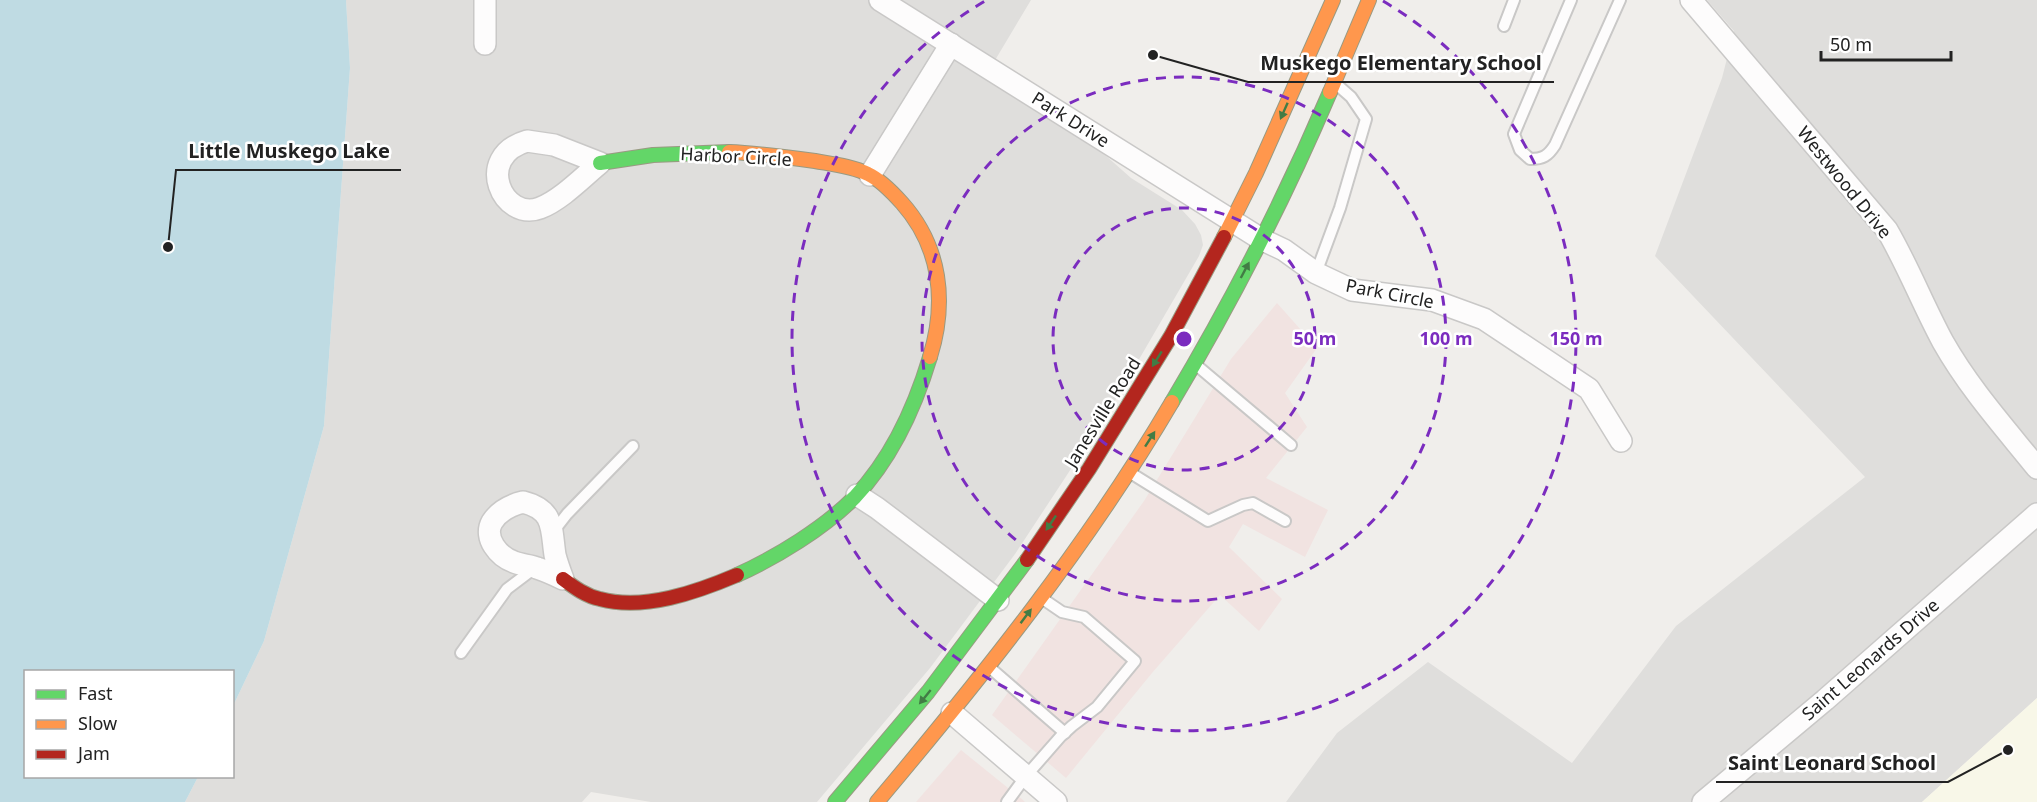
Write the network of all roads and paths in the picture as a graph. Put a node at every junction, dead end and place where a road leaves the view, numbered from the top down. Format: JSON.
{"nodes":[{"id":1,"x":485,"y":0,"type":"edge"},
{"id":2,"x":880,"y":0,"type":"edge"},
{"id":3,"x":1333,"y":0,"type":"edge"},
{"id":4,"x":1369,"y":0,"type":"edge"},
{"id":5,"x":1514,"y":0,"type":"edge"},
{"id":6,"x":1571,"y":0,"type":"edge"},
{"id":7,"x":1620,"y":0,"type":"edge"},
{"id":8,"x":1691,"y":0,"type":"edge"},
{"id":9,"x":1504,"y":26,"type":"dead end"},
{"id":10,"x":485,"y":44,"type":"dead end"},
{"id":11,"x":951,"y":44,"type":"junction"},
{"id":12,"x":1334,"y":83,"type":"junction"},
{"id":13,"x":600,"y":163,"type":"junction"},
{"id":14,"x":870,"y":175,"type":"junction"},
{"id":15,"x":1232,"y":221,"type":"junction"},
{"id":16,"x":1261,"y":239,"type":"junction"},
{"id":17,"x":1316,"y":273,"type":"junction"},
{"id":18,"x":1195,"y":364,"type":"junction"},
{"id":19,"x":1621,"y":441,"type":"dead end"},
{"id":20,"x":1291,"y":445,"type":"dead end"},
{"id":21,"x":633,"y":446,"type":"dead end"},
{"id":22,"x":2037,"y":468,"type":"edge"},
{"id":23,"x":1129,"y":471,"type":"junction"},
{"id":24,"x":857,"y":495,"type":"junction"},
{"id":25,"x":2037,"y":514,"type":"edge"},
{"id":26,"x":1285,"y":521,"type":"dead end"},
{"id":27,"x":553,"y":532,"type":"junction"},
{"id":28,"x":536,"y":567,"type":"junction"},
{"id":29,"x":563,"y":579,"type":"junction"},
{"id":30,"x":1035,"y":595,"type":"junction"},
{"id":31,"x":1002,"y":610,"type":"junction"},
{"id":32,"x":461,"y":652,"type":"dead end"},
{"id":33,"x":988,"y":666,"type":"junction"},
{"id":34,"x":978,"y":679,"type":"junction"},
{"id":35,"x":935,"y":714,"type":"junction"},
{"id":36,"x":894,"y":733,"type":"junction"},
{"id":37,"x":1065,"y":733,"type":"junction"},
{"id":38,"x":1026,"y":776,"type":"junction"},
{"id":39,"x":835,"y":802,"type":"edge"},
{"id":40,"x":877,"y":802,"type":"edge"},
{"id":41,"x":1007,"y":802,"type":"edge"},
{"id":42,"x":1056,"y":802,"type":"edge"},
{"id":43,"x":1703,"y":802,"type":"edge"}],
"edges":[{"from":1,"to":10,"type":"street"},
{"from":2,"to":11,"type":"street","name":"Park Drive"},
{"from":3,"to":15,"type":"main road","name":"Janesville Road","one_way":true},
{"from":4,"to":12,"type":"main road"},
{"from":5,"to":9,"type":"lane"},
{"from":6,"to":7,"type":"lane"},
{"from":8,"to":22,"type":"street","name":"Westwood Drive"},
{"from":11,"to":14,"type":"street"},
{"from":11,"to":15,"type":"street","name":"Park Drive"},
{"from":12,"to":16,"type":"main road"},
{"from":12,"to":17,"type":"lane"},
{"from":13,"to":13,"type":"street","name":"Harbor Circle"},
{"from":13,"to":14,"type":"main road","name":"Harbor Circle"},
{"from":14,"to":24,"type":"main road","name":"Harbor Circle"},
{"from":15,"to":16,"type":"street","name":"Park Drive"},
{"from":15,"to":31,"type":"main road","name":"Janesville Road","one_way":true},
{"from":16,"to":17,"type":"street","name":"Park Circle"},
{"from":18,"to":16,"type":"main road","one_way":true},
{"from":17,"to":19,"type":"street","name":"Park Circle"},
{"from":18,"to":20,"type":"lane"},
{"from":23,"to":18,"type":"main road","one_way":true},
{"from":21,"to":27,"type":"lane"},
{"from":23,"to":26,"type":"lane"},
{"from":23,"to":30,"type":"main road"},
{"from":24,"to":29,"type":"main road","name":"Harbor Circle"},
{"from":24,"to":31,"type":"street"},
{"from":25,"to":43,"type":"street","name":"Saint Leonards Drive"},
{"from":27,"to":28,"type":"street","name":"Harbor Circle"},
{"from":27,"to":29,"type":"street","name":"Harbor Circle"},
{"from":28,"to":29,"type":"street","name":"Harbor Circle"},
{"from":28,"to":32,"type":"lane"},
{"from":33,"to":30,"type":"main road","one_way":true},
{"from":30,"to":37,"type":"lane"},
{"from":31,"to":34,"type":"main road"},
{"from":31,"to":35,"type":"main road"},
{"from":31,"to":36,"type":"main road","name":"Janesville Road","one_way":true},
{"from":33,"to":34,"type":"main road"},
{"from":33,"to":37,"type":"lane"},
{"from":34,"to":35,"type":"main road"},
{"from":35,"to":36,"type":"main road"},
{"from":35,"to":38,"type":"street"},
{"from":35,"to":40,"type":"main road"},
{"from":36,"to":39,"type":"main road","name":"Janesville Road"},
{"from":37,"to":38,"type":"lane"},
{"from":38,"to":41,"type":"lane"},
{"from":38,"to":42,"type":"street"}]}
